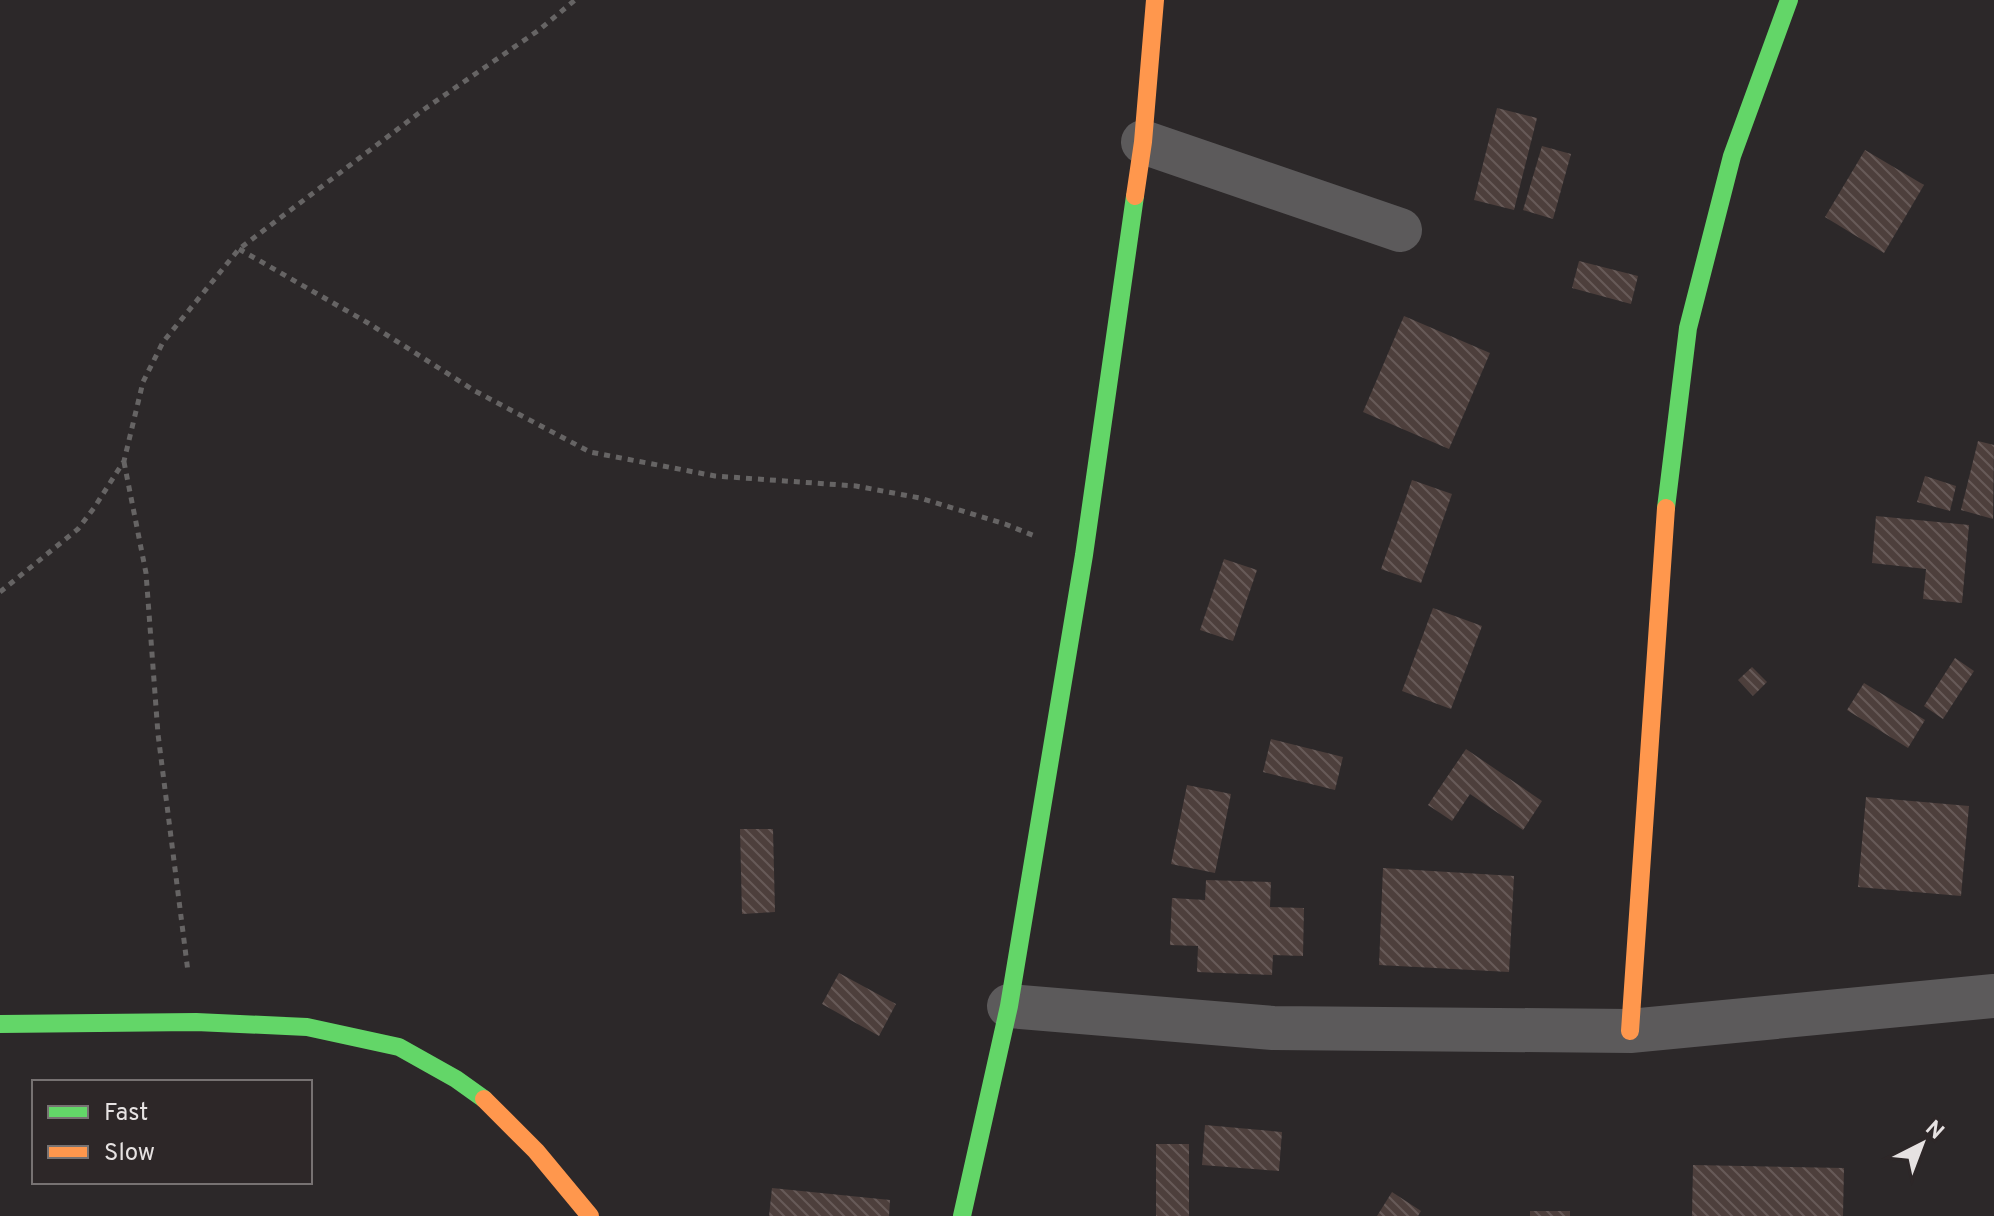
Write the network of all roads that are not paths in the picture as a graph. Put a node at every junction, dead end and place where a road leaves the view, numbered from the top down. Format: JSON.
{"nodes":[{"id":1,"x":1155,"y":0,"type":"edge"},
{"id":2,"x":1789,"y":0,"type":"edge"},
{"id":3,"x":1143,"y":142,"type":"junction"},
{"id":4,"x":1400,"y":230,"type":"dead end"},
{"id":5,"x":1994,"y":996,"type":"edge"},
{"id":6,"x":1009,"y":1006,"type":"junction"},
{"id":7,"x":0,"y":1024,"type":"edge"},
{"id":8,"x":1630,"y":1031,"type":"junction"},
{"id":9,"x":590,"y":1216,"type":"edge"},
{"id":10,"x":962,"y":1216,"type":"edge"}],
"edges":[{"from":1,"to":3,"type":"street"},
{"from":2,"to":8,"type":"street"},
{"from":3,"to":4,"type":"street"},
{"from":3,"to":6,"type":"street"},
{"from":5,"to":8,"type":"street"},
{"from":6,"to":8,"type":"street"},
{"from":6,"to":10,"type":"street"},
{"from":7,"to":9,"type":"street"}]}
